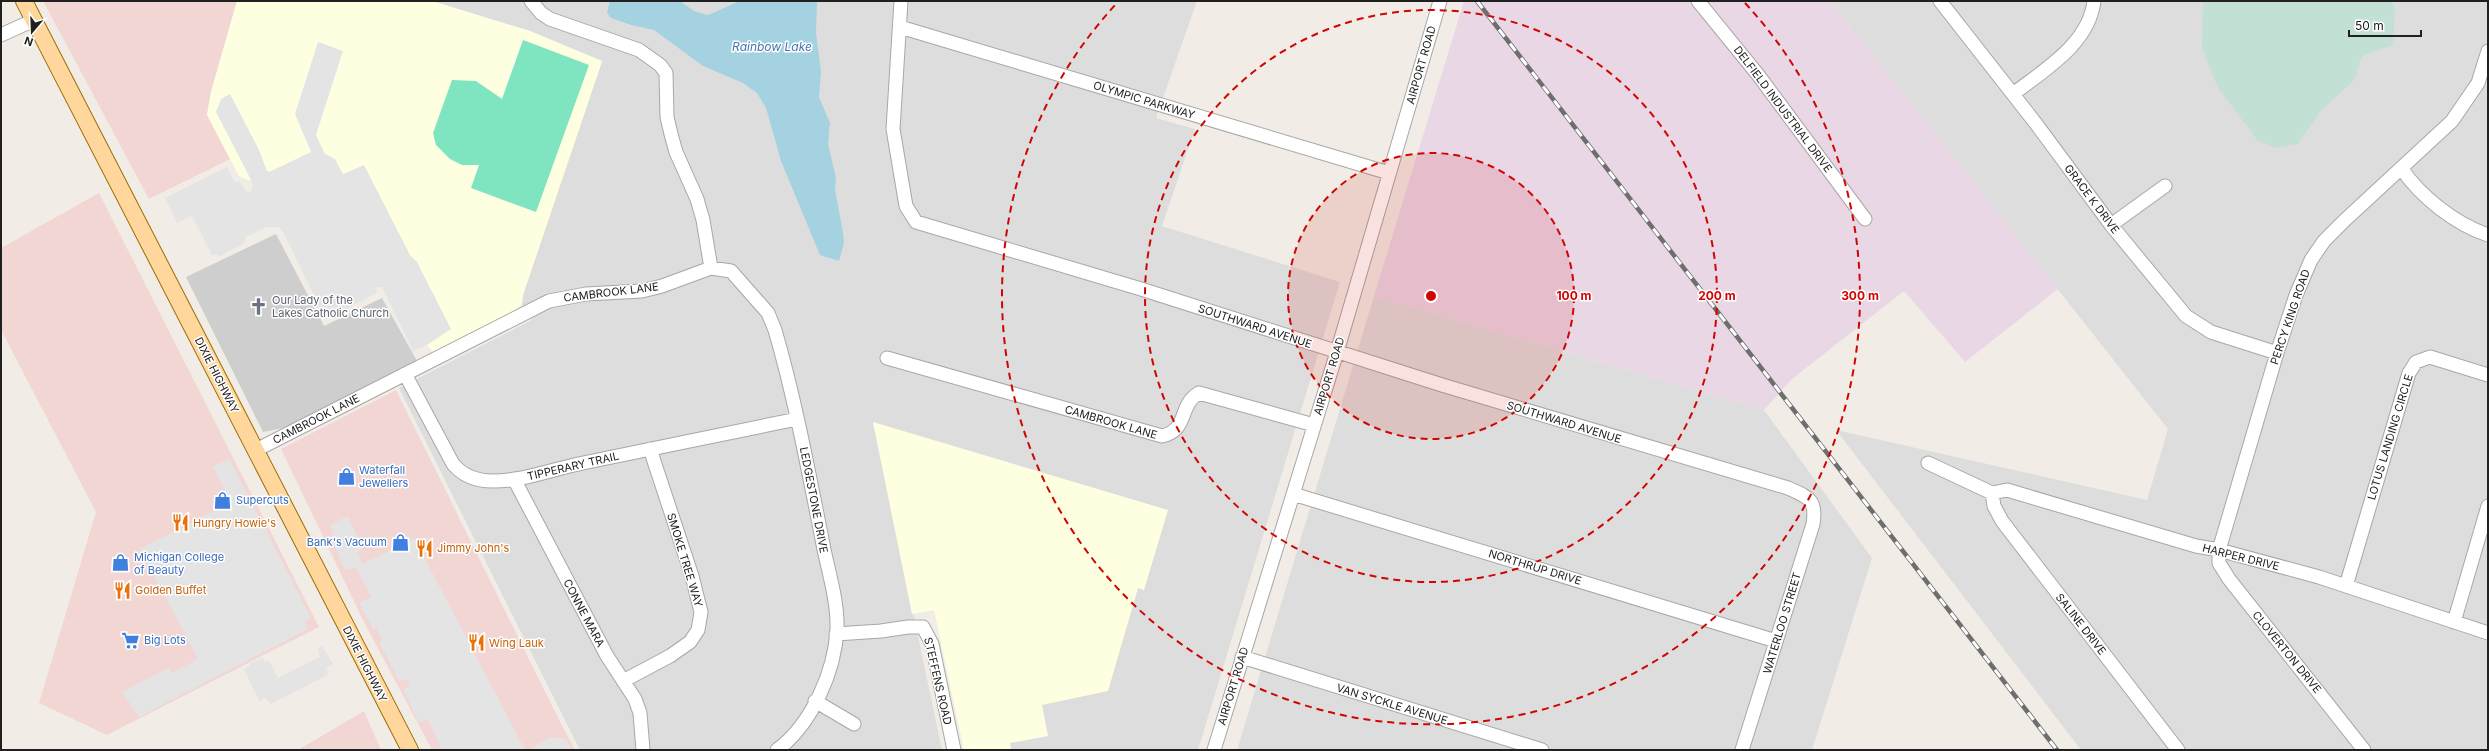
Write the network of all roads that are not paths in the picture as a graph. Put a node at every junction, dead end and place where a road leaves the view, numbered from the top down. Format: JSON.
{"nodes":[{"id":1,"x":24,"y":1,"type":"edge"},
{"id":2,"x":531,"y":1,"type":"edge"},
{"id":3,"x":901,"y":1,"type":"edge"},
{"id":4,"x":1440,"y":1,"type":"edge"},
{"id":5,"x":1698,"y":1,"type":"edge"},
{"id":6,"x":1940,"y":1,"type":"edge"},
{"id":7,"x":2094,"y":1,"type":"edge"},
{"id":8,"x":34,"y":20,"type":"junction"},
{"id":9,"x":900,"y":27,"type":"junction"},
{"id":10,"x":1,"y":35,"type":"edge"},
{"id":11,"x":2488,"y":50,"type":"edge"},
{"id":12,"x":2013,"y":94,"type":"junction"},
{"id":13,"x":2401,"y":168,"type":"junction"},
{"id":14,"x":1389,"y":173,"type":"junction"},
{"id":15,"x":2165,"y":186,"type":"dead end"},
{"id":16,"x":1866,"y":219,"type":"dead end"},
{"id":17,"x":2111,"y":225,"type":"junction"},
{"id":18,"x":2488,"y":235,"type":"edge"},
{"id":19,"x":711,"y":268,"type":"junction"},
{"id":20,"x":1336,"y":352,"type":"junction"},
{"id":21,"x":2277,"y":353,"type":"junction"},
{"id":22,"x":887,"y":358,"type":"dead end"},
{"id":23,"x":405,"y":374,"type":"junction"},
{"id":24,"x":2488,"y":375,"type":"edge"},
{"id":25,"x":797,"y":419,"type":"junction"},
{"id":26,"x":1314,"y":425,"type":"junction"},
{"id":27,"x":650,"y":449,"type":"junction"},
{"id":28,"x":256,"y":450,"type":"junction"},
{"id":29,"x":1928,"y":463,"type":"dead end"},
{"id":30,"x":514,"y":479,"type":"junction"},
{"id":31,"x":1992,"y":493,"type":"junction"},
{"id":32,"x":1293,"y":494,"type":"junction"},
{"id":33,"x":1809,"y":498,"type":"joint"},
{"id":34,"x":2488,"y":506,"type":"edge"},
{"id":35,"x":2219,"y":550,"type":"junction"},
{"id":36,"x":2346,"y":586,"type":"junction"},
{"id":37,"x":2454,"y":622,"type":"junction"},
{"id":38,"x":2488,"y":633,"type":"edge"},
{"id":39,"x":836,"y":634,"type":"junction"},
{"id":40,"x":1776,"y":641,"type":"junction"},
{"id":41,"x":1242,"y":657,"type":"junction"},
{"id":42,"x":623,"y":681,"type":"junction"},
{"id":43,"x":815,"y":701,"type":"junction"},
{"id":44,"x":854,"y":724,"type":"dead end"},
{"id":45,"x":410,"y":750,"type":"edge"},
{"id":46,"x":643,"y":750,"type":"edge"},
{"id":47,"x":777,"y":750,"type":"edge"},
{"id":48,"x":954,"y":750,"type":"edge"},
{"id":49,"x":1214,"y":750,"type":"edge"},
{"id":50,"x":1542,"y":750,"type":"edge"},
{"id":51,"x":1742,"y":750,"type":"edge"},
{"id":52,"x":2178,"y":750,"type":"edge"},
{"id":53,"x":2364,"y":750,"type":"edge"}],
"edges":[{"from":1,"to":8,"type":"main road","name":"DIXIE HIGHWAY"},
{"from":2,"to":19,"type":"street"},
{"from":3,"to":9,"type":"street","name":"SOUTHWARD AVENUE"},
{"from":4,"to":14,"type":"street","name":"AIRPORT ROAD"},
{"from":5,"to":16,"type":"street","name":"DELFIELD INDUSTRIAL DRIVE"},
{"from":6,"to":12,"type":"street","name":"GRACE K DRIVE"},
{"from":7,"to":12,"type":"street"},
{"from":8,"to":10,"type":"street"},
{"from":8,"to":28,"type":"main road","name":"DIXIE HIGHWAY"},
{"from":9,"to":14,"type":"street","name":"OLYMPIC PARKWAY"},
{"from":9,"to":20,"type":"street","name":"SOUTHWARD AVENUE"},
{"from":11,"to":13,"type":"street","name":"PERCY KING ROAD"},
{"from":12,"to":17,"type":"street","name":"GRACE K DRIVE"},
{"from":13,"to":18,"type":"street"},
{"from":13,"to":21,"type":"street","name":"PERCY KING ROAD"},
{"from":14,"to":20,"type":"street","name":"AIRPORT ROAD"},
{"from":15,"to":17,"type":"street"},
{"from":17,"to":21,"type":"street","name":"GRACE K DRIVE"},
{"from":19,"to":23,"type":"street","name":"CAMBROOK LANE"},
{"from":19,"to":25,"type":"street","name":"LEDGESTONE DRIVE"},
{"from":20,"to":26,"type":"street","name":"AIRPORT ROAD"},
{"from":20,"to":33,"type":"street","name":"SOUTHWARD AVENUE"},
{"from":21,"to":35,"type":"street","name":"PERCY KING ROAD"},
{"from":22,"to":26,"type":"street","name":"CAMBROOK LANE"},
{"from":23,"to":28,"type":"street","name":"CAMBROOK LANE"},
{"from":23,"to":30,"type":"street","name":"TIPPERARY TRAIL"},
{"from":24,"to":36,"type":"street","name":"LOTUS LANDING CIRCLE"},
{"from":25,"to":27,"type":"street","name":"TIPPERARY TRAIL"},
{"from":25,"to":39,"type":"street","name":"LEDGESTONE DRIVE"},
{"from":26,"to":32,"type":"street","name":"AIRPORT ROAD"},
{"from":27,"to":30,"type":"street","name":"TIPPERARY TRAIL"},
{"from":27,"to":42,"type":"street","name":"SMOKE TREE WAY"},
{"from":28,"to":45,"type":"main road","name":"DIXIE HIGHWAY"},
{"from":29,"to":31,"type":"street"},
{"from":30,"to":42,"type":"street","name":"CONNE MARA"},
{"from":31,"to":35,"type":"street","name":"HARPER DRIVE"},
{"from":31,"to":52,"type":"street","name":"SALINE DRIVE"},
{"from":32,"to":40,"type":"street","name":"NORTHRUP DRIVE"},
{"from":32,"to":41,"type":"street","name":"AIRPORT ROAD"},
{"from":33,"to":40,"type":"street","name":"WATERLOO STREET"},
{"from":34,"to":37,"type":"street"},
{"from":35,"to":36,"type":"street","name":"HARPER DRIVE"},
{"from":35,"to":53,"type":"street","name":"CLOVERTON DRIVE"},
{"from":36,"to":37,"type":"street","name":"HARPER DRIVE"},
{"from":37,"to":38,"type":"street","name":"HARPER DRIVE"},
{"from":39,"to":43,"type":"street","name":"LEDGESTONE DRIVE"},
{"from":39,"to":48,"type":"street","name":"STEFFENS ROAD"},
{"from":40,"to":51,"type":"street","name":"WATERLOO STREET"},
{"from":41,"to":49,"type":"street","name":"AIRPORT ROAD"},
{"from":41,"to":50,"type":"street","name":"VAN SYCKLE AVENUE"},
{"from":42,"to":46,"type":"street","name":"CONNE MARA"},
{"from":43,"to":44,"type":"street"},
{"from":43,"to":47,"type":"street","name":"LEDGESTONE DRIVE"}]}
